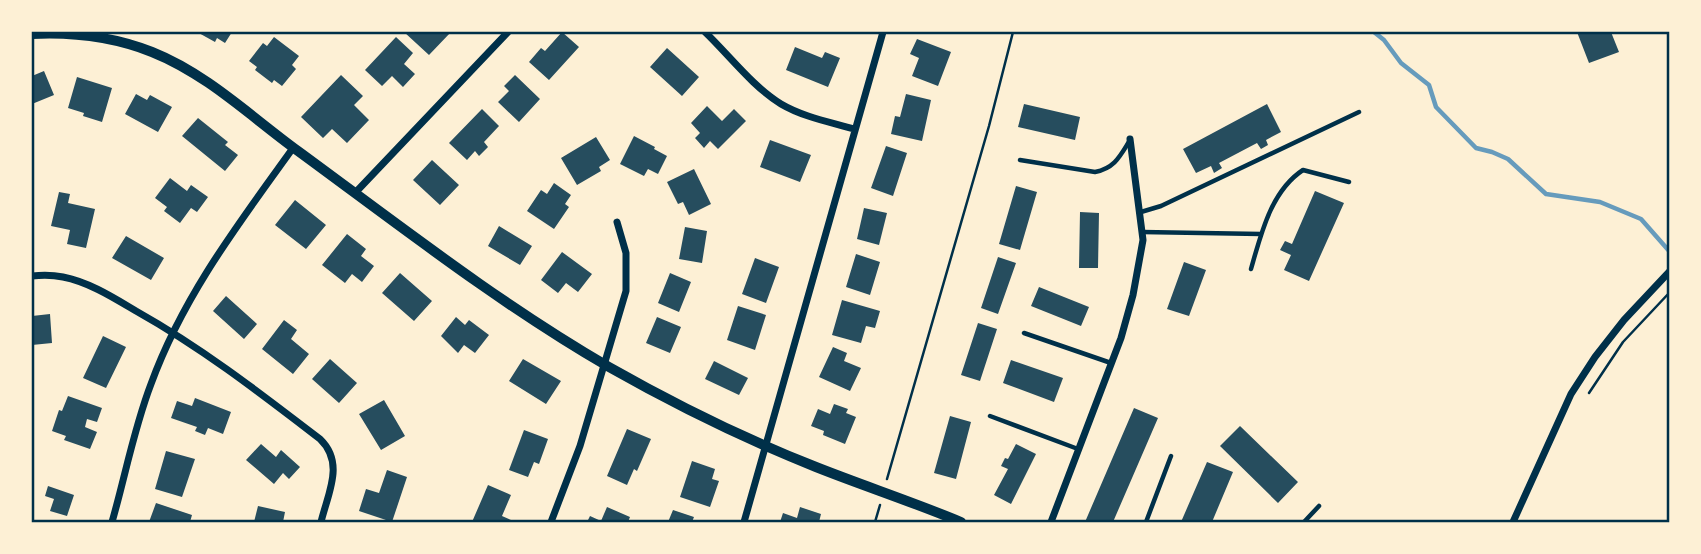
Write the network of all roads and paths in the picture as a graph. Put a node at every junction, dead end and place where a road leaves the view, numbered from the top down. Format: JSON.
{"nodes":[{"id":1,"x":508,"y":32,"type":"edge"},
{"id":2,"x":705,"y":32,"type":"edge"},
{"id":3,"x":883,"y":32,"type":"edge"},
{"id":4,"x":1013,"y":32,"type":"edge"},
{"id":5,"x":32,"y":34,"type":"edge"},
{"id":6,"x":1359,"y":112,"type":"dead end"},
{"id":7,"x":854,"y":129,"type":"junction"},
{"id":8,"x":1130,"y":139,"type":"joint"},
{"id":9,"x":293,"y":148,"type":"junction"},
{"id":10,"x":1020,"y":160,"type":"dead end"},
{"id":11,"x":1349,"y":182,"type":"dead end"},
{"id":12,"x":355,"y":193,"type":"junction"},
{"id":13,"x":1141,"y":212,"type":"junction"},
{"id":14,"x":617,"y":222,"type":"dead end"},
{"id":15,"x":1142,"y":232,"type":"junction"},
{"id":16,"x":1261,"y":234,"type":"junction"},
{"id":17,"x":1251,"y":269,"type":"dead end"},
{"id":18,"x":1670,"y":271,"type":"edge"},
{"id":19,"x":32,"y":276,"type":"edge"},
{"id":20,"x":1670,"y":292,"type":"edge"},
{"id":21,"x":173,"y":332,"type":"junction"},
{"id":22,"x":1024,"y":333,"type":"dead end"},
{"id":23,"x":1112,"y":363,"type":"junction"},
{"id":24,"x":606,"y":365,"type":"junction"},
{"id":25,"x":1589,"y":393,"type":"dead end"},
{"id":26,"x":990,"y":416,"type":"dead end"},
{"id":27,"x":767,"y":446,"type":"junction"},
{"id":28,"x":1079,"y":449,"type":"junction"},
{"id":29,"x":1171,"y":456,"type":"dead end"},
{"id":30,"x":887,"y":478,"type":"dead end"},
{"id":31,"x":880,"y":503,"type":"dead end"},
{"id":32,"x":1319,"y":506,"type":"dead end"},
{"id":33,"x":112,"y":523,"type":"edge"},
{"id":34,"x":321,"y":523,"type":"edge"},
{"id":35,"x":551,"y":523,"type":"edge"},
{"id":36,"x":744,"y":523,"type":"edge"},
{"id":37,"x":875,"y":523,"type":"edge"},
{"id":38,"x":961,"y":523,"type":"edge"},
{"id":39,"x":1051,"y":523,"type":"edge"},
{"id":40,"x":1146,"y":523,"type":"edge"},
{"id":41,"x":1304,"y":523,"type":"edge"},
{"id":42,"x":1513,"y":523,"type":"edge"}],
"edges":[{"from":1,"to":12,"type":"street"},
{"from":2,"to":7,"type":"street"},
{"from":3,"to":7,"type":"street"},
{"from":4,"to":30,"type":"path"},
{"from":5,"to":9,"type":"street"},
{"from":6,"to":13,"type":"lane"},
{"from":7,"to":27,"type":"street"},
{"from":8,"to":10,"type":"lane"},
{"from":8,"to":13,"type":"street"},
{"from":9,"to":12,"type":"street"},
{"from":9,"to":21,"type":"street"},
{"from":11,"to":16,"type":"lane"},
{"from":12,"to":24,"type":"street"},
{"from":13,"to":15,"type":"street"},
{"from":14,"to":24,"type":"street"},
{"from":15,"to":16,"type":"lane"},
{"from":15,"to":23,"type":"street"},
{"from":16,"to":17,"type":"lane"},
{"from":18,"to":42,"type":"street"},
{"from":19,"to":21,"type":"street"},
{"from":20,"to":25,"type":"path"},
{"from":21,"to":33,"type":"street"},
{"from":21,"to":34,"type":"street"},
{"from":22,"to":23,"type":"lane"},
{"from":23,"to":28,"type":"street"},
{"from":24,"to":27,"type":"street"},
{"from":24,"to":35,"type":"street"},
{"from":26,"to":28,"type":"lane"},
{"from":27,"to":36,"type":"street"},
{"from":27,"to":38,"type":"street"},
{"from":28,"to":39,"type":"street"},
{"from":29,"to":40,"type":"lane"},
{"from":31,"to":37,"type":"path"},
{"from":32,"to":41,"type":"lane"}]}
